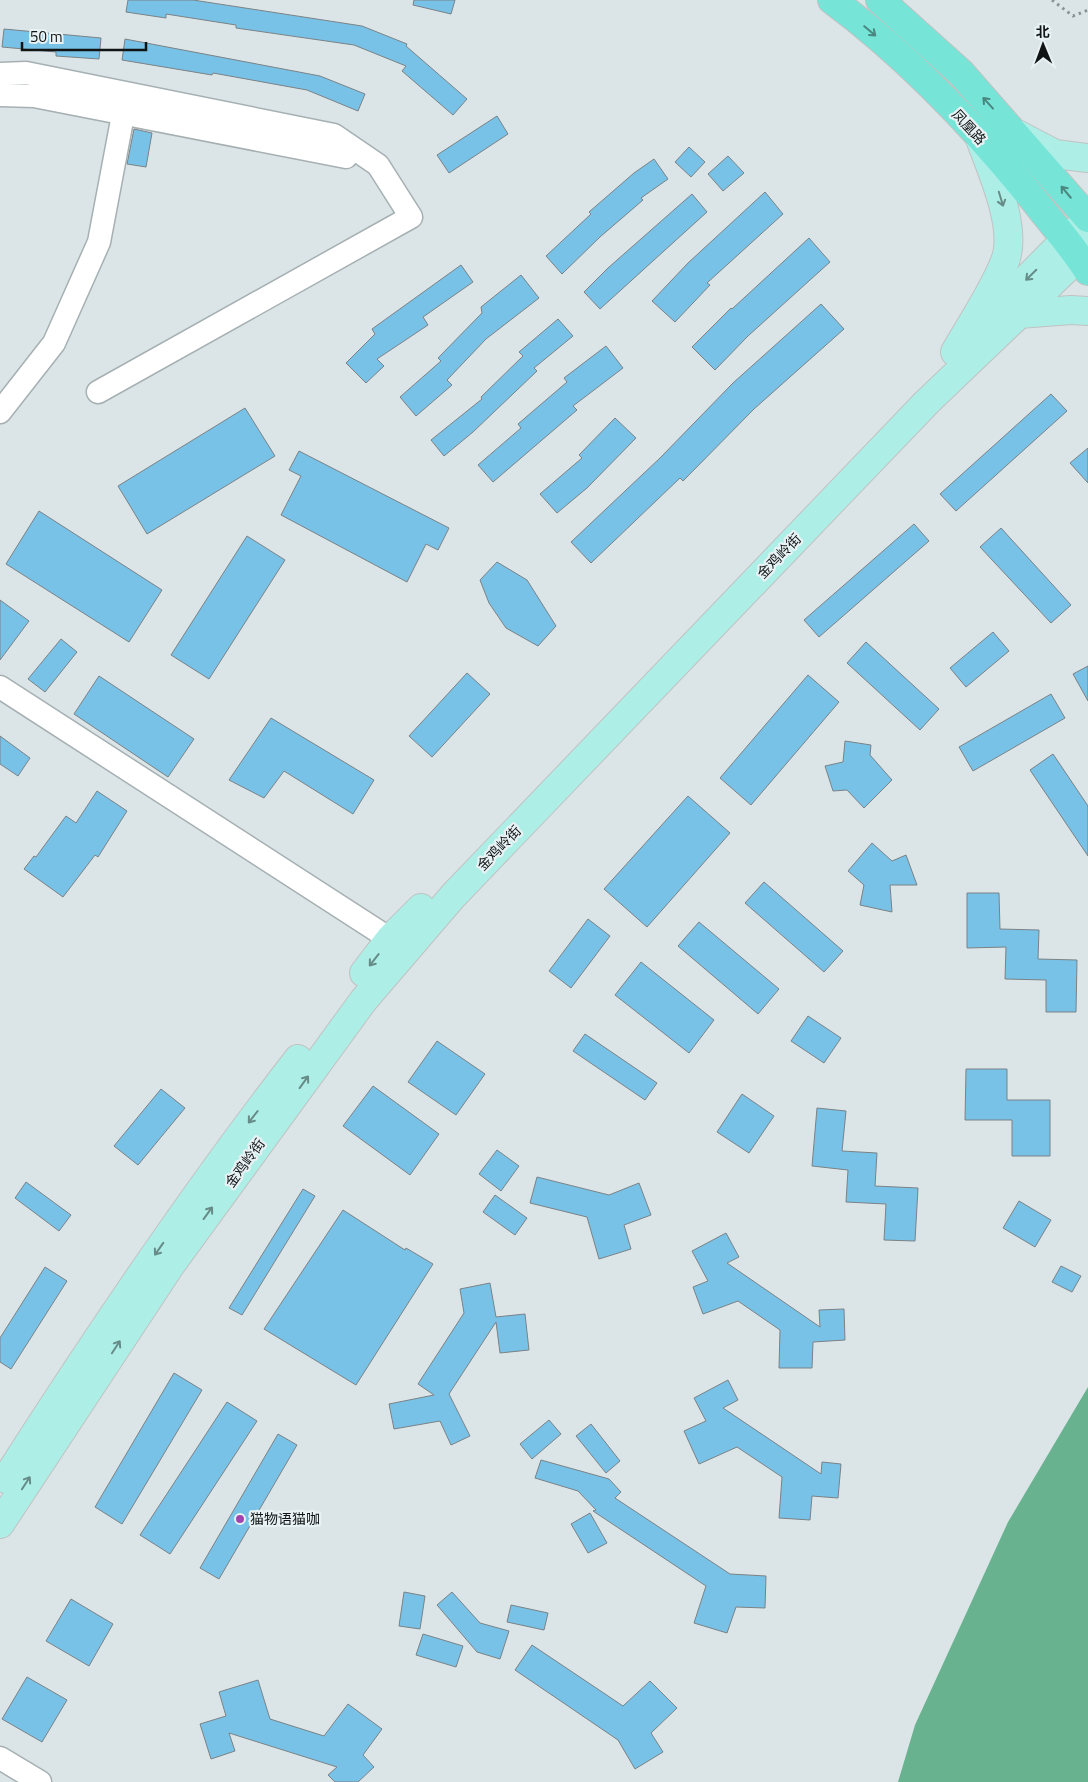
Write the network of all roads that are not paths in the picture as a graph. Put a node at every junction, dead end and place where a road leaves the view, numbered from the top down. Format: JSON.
{"nodes":[{"id":1,"x":832,"y":0,"type":"edge"},
{"id":2,"x":880,"y":0,"type":"edge"},
{"id":3,"x":0,"y":74,"type":"edge"},
{"id":4,"x":0,"y":95,"type":"edge"},
{"id":5,"x":125,"y":103,"type":"junction"},
{"id":6,"x":1017,"y":134,"type":"junction"},
{"id":7,"x":979,"y":136,"type":"junction"},
{"id":8,"x":346,"y":157,"type":"dead end"},
{"id":9,"x":1088,"y":158,"type":"edge"},
{"id":10,"x":1088,"y":219,"type":"edge"},
{"id":11,"x":1080,"y":254,"type":"edge"},
{"id":12,"x":1088,"y":311,"type":"edge"},
{"id":13,"x":1019,"y":314,"type":"junction"},
{"id":14,"x":955,"y":352,"type":"junction"},
{"id":15,"x":98,"y":392,"type":"dead end"},
{"id":16,"x":0,"y":412,"type":"edge"},
{"id":17,"x":0,"y":687,"type":"edge"},
{"id":18,"x":390,"y":939,"type":"junction"},
{"id":19,"x":0,"y":1489,"type":"edge"},
{"id":20,"x":0,"y":1524,"type":"edge"},
{"id":21,"x":0,"y":1758,"type":"edge"},
{"id":22,"x":40,"y":1782,"type":"edge"}],
"edges":[{"from":1,"to":7,"type":"highway","name":"凤凰路","one_way":true},
{"from":6,"to":2,"type":"highway","one_way":true},
{"from":3,"to":5,"type":"street"},
{"from":4,"to":5,"type":"street"},
{"from":5,"to":8,"type":"street"},
{"from":5,"to":15,"type":"street"},
{"from":5,"to":16,"type":"street"},
{"from":6,"to":9,"type":"main road"},
{"from":10,"to":6,"type":"highway","one_way":true},
{"from":7,"to":11,"type":"highway","name":"凤凰路"},
{"from":7,"to":14,"type":"main road","one_way":true},
{"from":10,"to":11,"type":"main road"},
{"from":11,"to":13,"type":"main road","name":"金鸡岭街"},
{"from":11,"to":14,"type":"main road","name":"金鸡岭街","one_way":true},
{"from":12,"to":13,"type":"main road"},
{"from":20,"to":13,"type":"main road","name":"金鸡岭街","one_way":true},
{"from":14,"to":18,"type":"main road","name":"金鸡岭街"},
{"from":17,"to":18,"type":"street"},
{"from":18,"to":19,"type":"main road","name":"金鸡岭街","one_way":true},
{"from":21,"to":22,"type":"street"}]}
